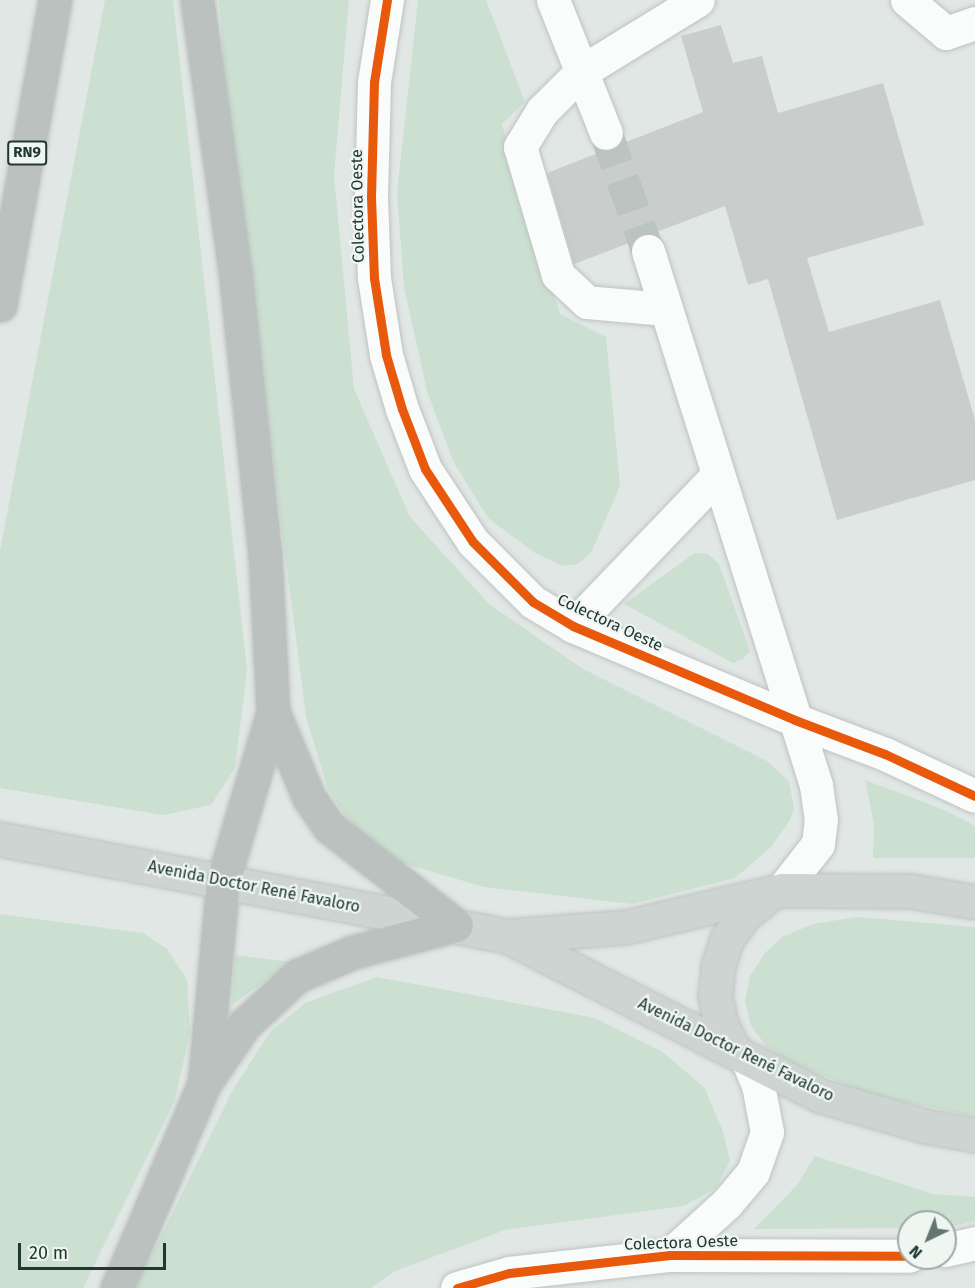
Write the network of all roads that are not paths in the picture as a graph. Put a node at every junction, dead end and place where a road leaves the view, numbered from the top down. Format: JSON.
{"nodes":[{"id":1,"x":55,"y":0,"type":"edge"},
{"id":2,"x":197,"y":0,"type":"edge"},
{"id":3,"x":387,"y":0,"type":"edge"},
{"id":4,"x":553,"y":0,"type":"edge"},
{"id":5,"x":698,"y":0,"type":"edge"},
{"id":6,"x":907,"y":0,"type":"edge"},
{"id":7,"x":975,"y":23,"type":"edge"},
{"id":8,"x":581,"y":72,"type":"junction"},
{"id":9,"x":606,"y":133,"type":"tunnel mouth"},
{"id":10,"x":648,"y":251,"type":"tunnel mouth"},
{"id":11,"x":0,"y":305,"type":"edge"},
{"id":12,"x":665,"y":309,"type":"junction"},
{"id":13,"x":717,"y":476,"type":"junction"},
{"id":14,"x":573,"y":626,"type":"junction"},
{"id":15,"x":273,"y":712,"type":"junction"},
{"id":16,"x":795,"y":720,"type":"junction"},
{"id":17,"x":975,"y":796,"type":"edge"},
{"id":18,"x":0,"y":839,"type":"edge"},
{"id":19,"x":223,"y":881,"type":"junction"},
{"id":20,"x":774,"y":893,"type":"junction"},
{"id":21,"x":975,"y":902,"type":"edge"},
{"id":22,"x":456,"y":925,"type":"junction"},
{"id":23,"x":507,"y":936,"type":"junction"},
{"id":24,"x":741,"y":1054,"type":"junction"},
{"id":25,"x":204,"y":1084,"type":"junction"},
{"id":26,"x":975,"y":1135,"type":"edge"},
{"id":27,"x":975,"y":1243,"type":"edge"},
{"id":28,"x":957,"y":1247,"type":"edge"},
{"id":29,"x":670,"y":1255,"type":"junction"},
{"id":30,"x":897,"y":1256,"type":"edge"},
{"id":31,"x":117,"y":1288,"type":"edge"},
{"id":32,"x":457,"y":1288,"type":"edge"}],
"edges":[{"from":1,"to":11,"type":"highway","number":"RN9"},
{"from":2,"to":15,"type":"highway"},
{"from":3,"to":14,"type":"street","name":"Colectora Oeste"},
{"from":4,"to":8,"type":"street"},
{"from":5,"to":8,"type":"street"},
{"from":6,"to":7,"type":"street"},
{"from":8,"to":9,"type":"street"},
{"from":8,"to":12,"type":"street"},
{"from":10,"to":12,"type":"street"},
{"from":12,"to":13,"type":"street"},
{"from":13,"to":14,"type":"street"},
{"from":13,"to":16,"type":"street"},
{"from":14,"to":16,"type":"street","name":"Colectora Oeste"},
{"from":15,"to":19,"type":"highway"},
{"from":15,"to":22,"type":"highway"},
{"from":16,"to":17,"type":"street","name":"Colectora Oeste"},
{"from":16,"to":20,"type":"street"},
{"from":18,"to":19,"type":"main road","name":"Avenida Doctor René Favaloro"},
{"from":19,"to":22,"type":"main road","name":"Avenida Doctor René Favaloro"},
{"from":19,"to":25,"type":"highway"},
{"from":20,"to":21,"type":"main road","name":"Avenida Doctor René Favaloro"},
{"from":20,"to":23,"type":"main road","name":"Avenida Doctor René Favaloro"},
{"from":20,"to":24,"type":"main road"},
{"from":22,"to":23,"type":"main road","name":"Avenida Doctor René Favaloro"},
{"from":22,"to":25,"type":"highway"},
{"from":23,"to":24,"type":"main road","name":"Avenida Doctor René Favaloro"},
{"from":24,"to":26,"type":"main road","name":"Avenida Doctor René Favaloro"},
{"from":24,"to":29,"type":"street","name":"Colectora Oeste"},
{"from":25,"to":31,"type":"highway"},
{"from":27,"to":28,"type":"street"},
{"from":29,"to":30,"type":"street","name":"Colectora Oeste"},
{"from":29,"to":32,"type":"street","name":"Colectora Oeste"}]}
